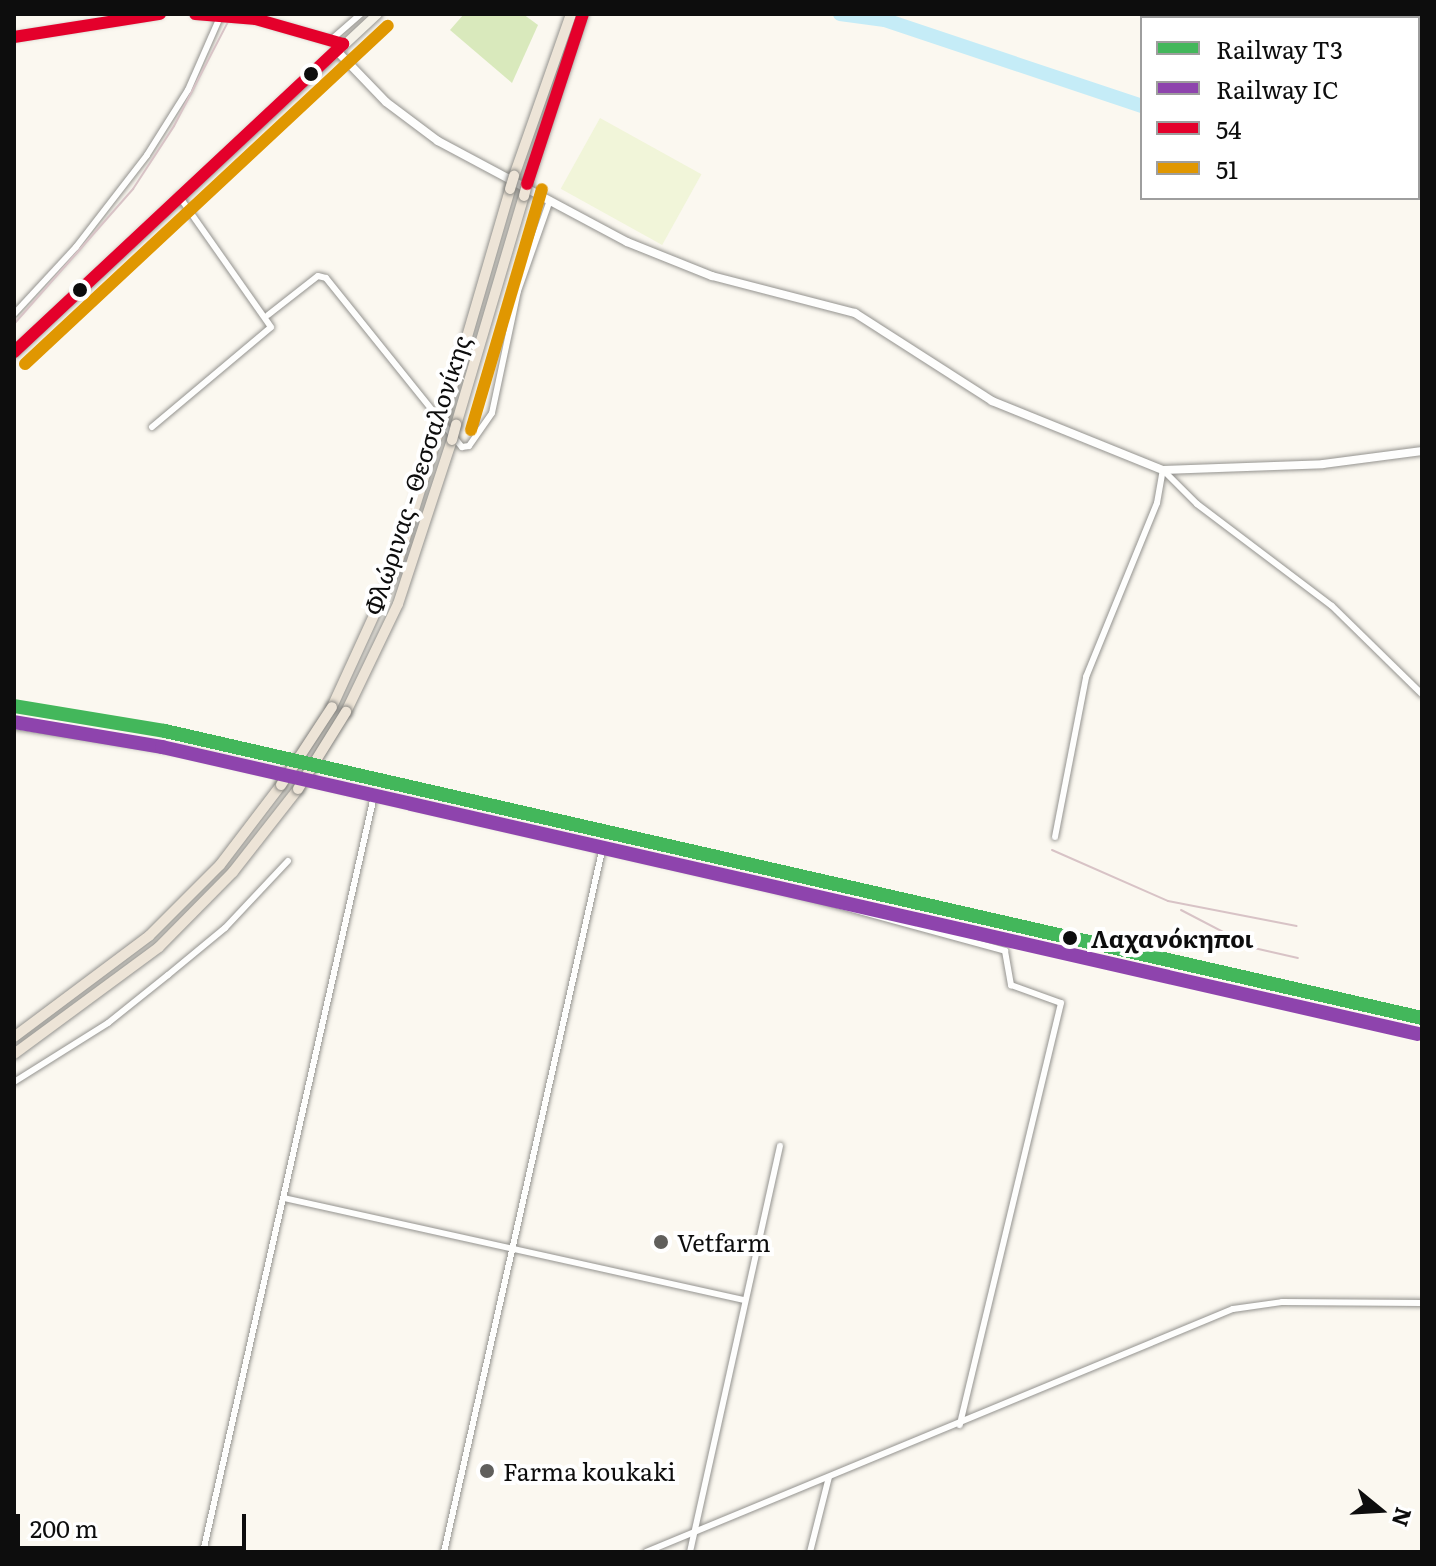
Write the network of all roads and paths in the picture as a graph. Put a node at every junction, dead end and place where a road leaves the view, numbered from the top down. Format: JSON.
{"nodes":[{"id":1,"x":160,"y":14,"type":"edge"},
{"id":2,"x":195,"y":14,"type":"edge"},
{"id":3,"x":361,"y":14,"type":"edge"},
{"id":4,"x":377,"y":14,"type":"edge"},
{"id":5,"x":571,"y":14,"type":"edge"},
{"id":6,"x":583,"y":14,"type":"edge"},
{"id":7,"x":220,"y":17,"type":"junction"},
{"id":8,"x":258,"y":17,"type":"edge"},
{"id":9,"x":91,"y":18,"type":"edge"},
{"id":10,"x":14,"y":37,"type":"edge"},
{"id":11,"x":332,"y":39,"type":"junction"},
{"id":12,"x":340,"y":47,"type":"junction"},
{"id":13,"x":178,"y":195,"type":"junction"},
{"id":14,"x":550,"y":200,"type":"junction"},
{"id":15,"x":14,"y":314,"type":"edge"},
{"id":16,"x":268,"y":315,"type":"junction"},
{"id":17,"x":14,"y":352,"type":"edge"},
{"id":18,"x":152,"y":427,"type":"dead end"},
{"id":19,"x":1422,"y":451,"type":"edge"},
{"id":20,"x":1163,"y":470,"type":"junction"},
{"id":21,"x":1422,"y":694,"type":"edge"},
{"id":22,"x":14,"y":726,"type":"edge"},
{"id":23,"x":374,"y":796,"type":"junction"},
{"id":24,"x":1055,"y":837,"type":"dead end"},
{"id":25,"x":602,"y":851,"type":"junction"},
{"id":26,"x":288,"y":861,"type":"dead end"},
{"id":27,"x":14,"y":1037,"type":"edge"},
{"id":28,"x":14,"y":1054,"type":"edge"},
{"id":29,"x":14,"y":1082,"type":"edge"},
{"id":30,"x":780,"y":1146,"type":"dead end"},
{"id":31,"x":284,"y":1198,"type":"junction"},
{"id":32,"x":511,"y":1249,"type":"junction"},
{"id":33,"x":745,"y":1300,"type":"junction"},
{"id":34,"x":1422,"y":1303,"type":"edge"},
{"id":35,"x":960,"y":1425,"type":"junction"},
{"id":36,"x":829,"y":1477,"type":"junction"},
{"id":37,"x":694,"y":1533,"type":"junction"},
{"id":38,"x":203,"y":1552,"type":"edge"},
{"id":39,"x":444,"y":1552,"type":"edge"},
{"id":40,"x":646,"y":1552,"type":"edge"},
{"id":41,"x":690,"y":1552,"type":"edge"},
{"id":42,"x":810,"y":1552,"type":"edge"}],
"edges":[{"from":1,"to":9,"type":"street"},
{"from":2,"to":7,"type":"street"},
{"from":3,"to":11,"type":"street"},
{"from":4,"to":12,"type":"main road"},
{"from":5,"to":27,"type":"main road","name":"Φλώρινας - Θεσσαλονίκης","bridge":true},
{"from":6,"to":28,"type":"main road","name":"Φλώρινας - Θεσσαλονίκης","bridge":true},
{"from":7,"to":8,"type":"street"},
{"from":7,"to":15,"type":"street"},
{"from":8,"to":11,"type":"street"},
{"from":9,"to":10,"type":"street"},
{"from":11,"to":12,"type":"street"},
{"from":12,"to":13,"type":"main road"},
{"from":12,"to":14,"type":"street"},
{"from":13,"to":16,"type":"street"},
{"from":13,"to":17,"type":"main road"},
{"from":14,"to":16,"type":"street"},
{"from":14,"to":20,"type":"street"},
{"from":16,"to":18,"type":"street"},
{"from":19,"to":20,"type":"street"},
{"from":20,"to":21,"type":"street"},
{"from":20,"to":24,"type":"street"},
{"from":22,"to":23,"type":"street"},
{"from":23,"to":25,"type":"street"},
{"from":23,"to":31,"type":"street"},
{"from":25,"to":32,"type":"street"},
{"from":25,"to":35,"type":"street"},
{"from":26,"to":29,"type":"street"},
{"from":30,"to":33,"type":"street"},
{"from":31,"to":32,"type":"street"},
{"from":31,"to":38,"type":"street"},
{"from":32,"to":33,"type":"street"},
{"from":32,"to":39,"type":"street"},
{"from":33,"to":37,"type":"street"},
{"from":34,"to":35,"type":"street"},
{"from":35,"to":36,"type":"street"},
{"from":36,"to":37,"type":"street"},
{"from":36,"to":42,"type":"street"},
{"from":37,"to":40,"type":"street"},
{"from":37,"to":41,"type":"street"}]}
